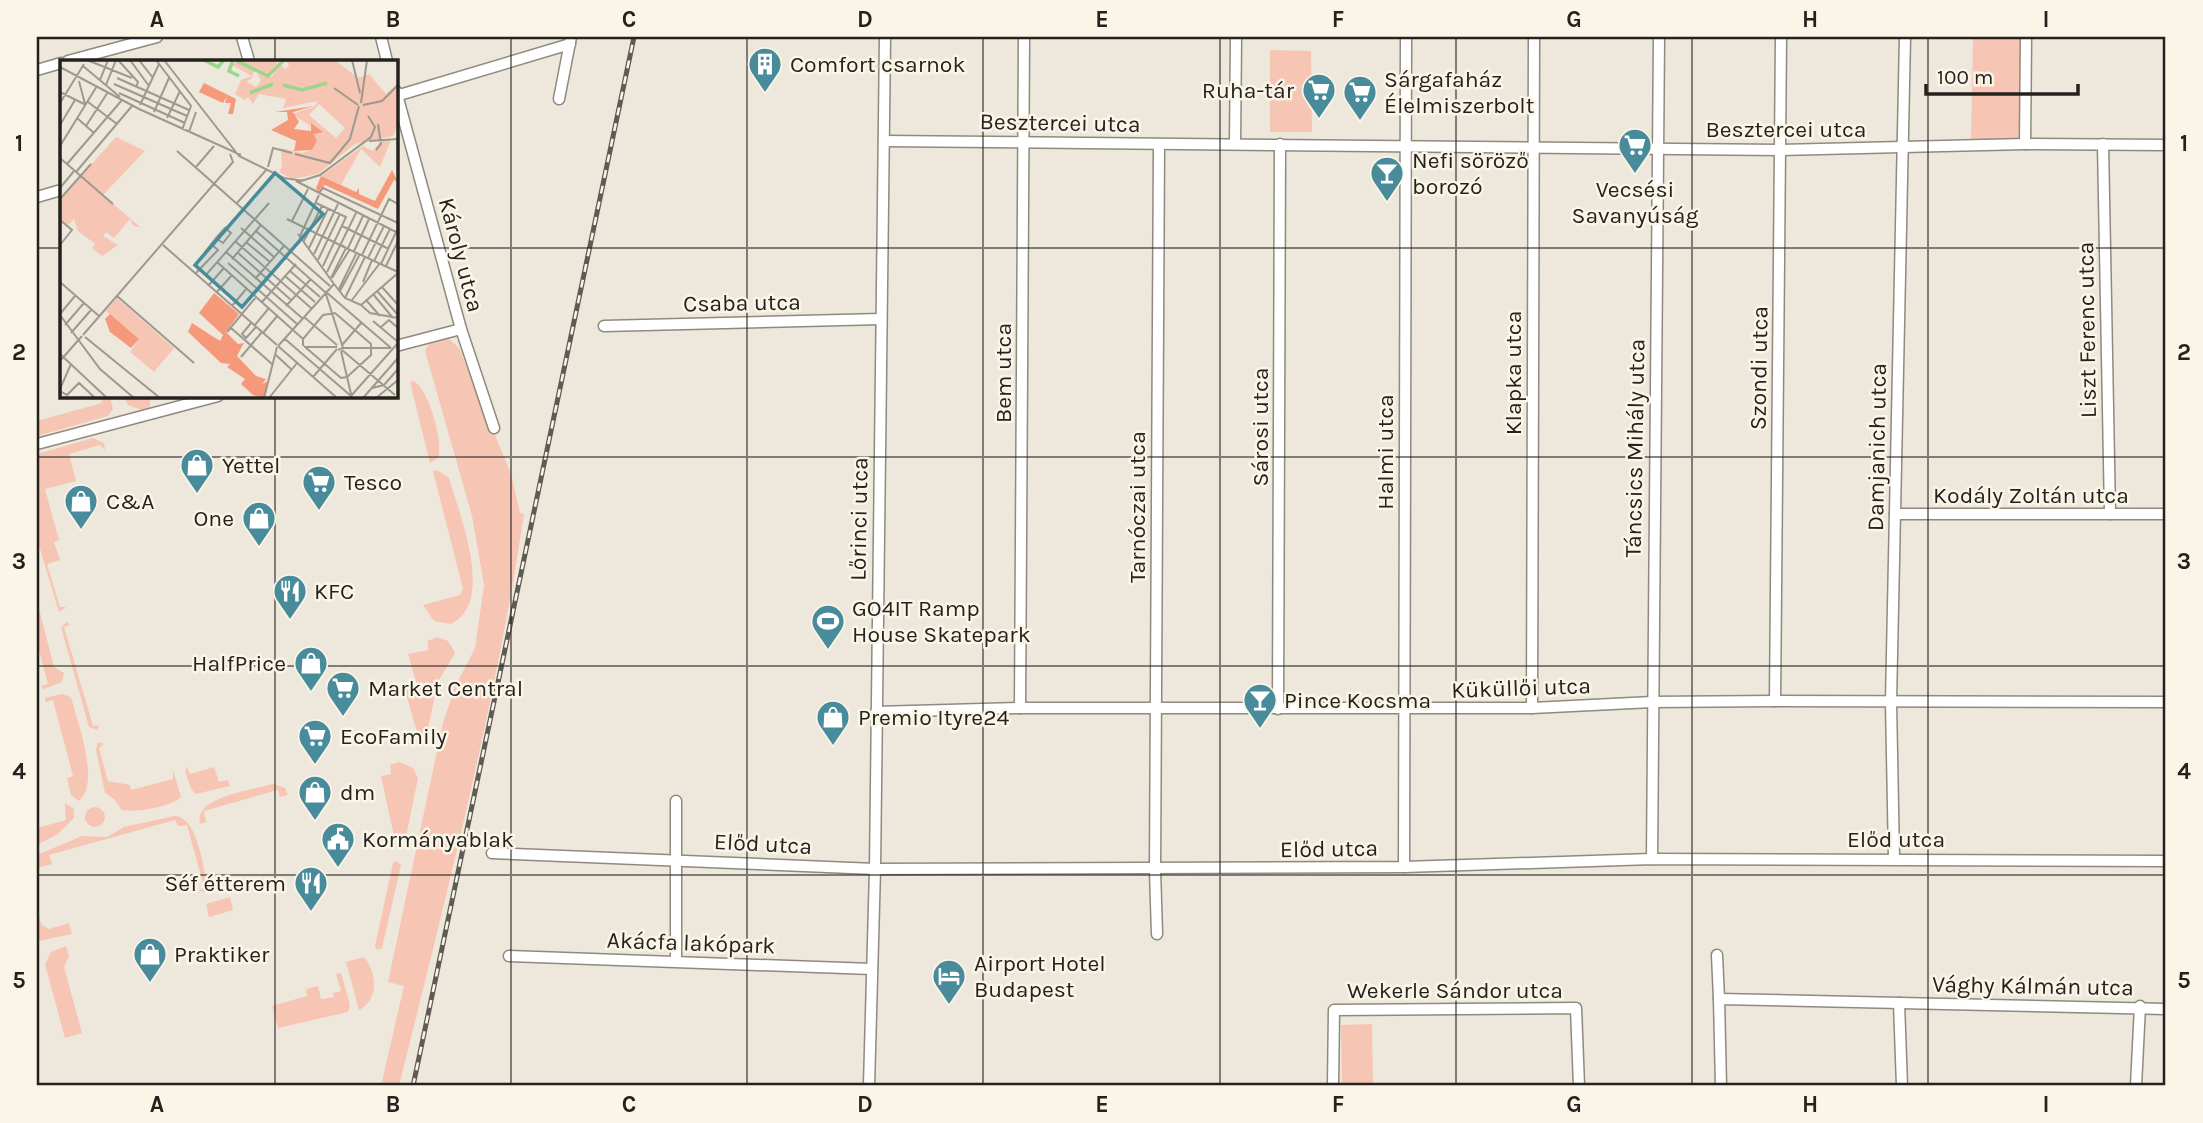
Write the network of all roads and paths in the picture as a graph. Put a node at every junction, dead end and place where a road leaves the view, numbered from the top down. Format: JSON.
{"nodes":[{"id":1,"x":157,"y":37,"type":"edge"},
{"id":2,"x":242,"y":37,"type":"edge"},
{"id":3,"x":380,"y":37,"type":"edge"},
{"id":4,"x":885,"y":37,"type":"edge"},
{"id":5,"x":1024,"y":37,"type":"edge"},
{"id":6,"x":1236,"y":37,"type":"edge"},
{"id":7,"x":1406,"y":37,"type":"edge"},
{"id":8,"x":1534,"y":37,"type":"edge"},
{"id":9,"x":1659,"y":37,"type":"edge"},
{"id":10,"x":1781,"y":37,"type":"edge"},
{"id":11,"x":1905,"y":37,"type":"edge"},
{"id":12,"x":2026,"y":37,"type":"edge"},
{"id":13,"x":571,"y":40,"type":"edge"},
{"id":14,"x":72,"y":60,"type":"edge"},
{"id":15,"x":249,"y":60,"type":"edge"},
{"id":16,"x":387,"y":60,"type":"edge"},
{"id":17,"x":60,"y":63,"type":"edge"},
{"id":18,"x":37,"y":70,"type":"edge"},
{"id":19,"x":397,"y":94,"type":"edge"},
{"id":20,"x":397,"y":98,"type":"edge"},
{"id":21,"x":559,"y":99,"type":"dead end"},
{"id":22,"x":884,"y":141,"type":"junction"},
{"id":23,"x":1023,"y":142,"type":"junction"},
{"id":24,"x":1159,"y":144,"type":"junction"},
{"id":25,"x":1235,"y":144,"type":"junction"},
{"id":26,"x":1280,"y":144,"type":"junction"},
{"id":27,"x":2025,"y":144,"type":"junction"},
{"id":28,"x":2103,"y":144,"type":"junction"},
{"id":29,"x":1406,"y":145,"type":"junction"},
{"id":30,"x":2166,"y":145,"type":"edge"},
{"id":31,"x":1902,"y":146,"type":"junction"},
{"id":32,"x":1533,"y":147,"type":"junction"},
{"id":33,"x":1659,"y":148,"type":"junction"},
{"id":34,"x":1780,"y":150,"type":"junction"},
{"id":35,"x":60,"y":190,"type":"edge"},
{"id":36,"x":37,"y":197,"type":"edge"},
{"id":37,"x":881,"y":319,"type":"junction"},
{"id":38,"x":604,"y":326,"type":"dead end"},
{"id":39,"x":461,"y":329,"type":"junction"},
{"id":40,"x":397,"y":346,"type":"edge"},
{"id":41,"x":214,"y":397,"type":"edge"},
{"id":42,"x":494,"y":428,"type":"dead end"},
{"id":43,"x":37,"y":444,"type":"edge"},
{"id":44,"x":1895,"y":514,"type":"junction"},
{"id":45,"x":2110,"y":514,"type":"junction"},
{"id":46,"x":2166,"y":514,"type":"edge"},
{"id":47,"x":1775,"y":701,"type":"junction"},
{"id":48,"x":1652,"y":702,"type":"junction"},
{"id":49,"x":1892,"y":702,"type":"junction"},
{"id":50,"x":2166,"y":702,"type":"edge"},
{"id":51,"x":1020,"y":708,"type":"junction"},
{"id":52,"x":1532,"y":708,"type":"junction"},
{"id":53,"x":1278,"y":709,"type":"junction"},
{"id":54,"x":1156,"y":710,"type":"junction"},
{"id":55,"x":1403,"y":710,"type":"junction"},
{"id":56,"x":876,"y":712,"type":"junction"},
{"id":57,"x":676,"y":801,"type":"dead end"},
{"id":58,"x":492,"y":853,"type":"dead end"},
{"id":59,"x":1894,"y":858,"type":"junction"},
{"id":60,"x":677,"y":859,"type":"junction"},
{"id":61,"x":1651,"y":859,"type":"junction"},
{"id":62,"x":2166,"y":861,"type":"edge"},
{"id":63,"x":1404,"y":867,"type":"junction"},
{"id":64,"x":875,"y":869,"type":"junction"},
{"id":65,"x":1155,"y":870,"type":"junction"},
{"id":66,"x":1157,"y":934,"type":"dead end"},
{"id":67,"x":1717,"y":955,"type":"dead end"},
{"id":68,"x":509,"y":956,"type":"dead end"},
{"id":69,"x":676,"y":961,"type":"junction"},
{"id":70,"x":872,"y":968,"type":"junction"},
{"id":71,"x":1719,"y":999,"type":"junction"},
{"id":72,"x":1899,"y":1003,"type":"junction"},
{"id":73,"x":2140,"y":1006,"type":"junction"},
{"id":74,"x":2166,"y":1009,"type":"edge"},
{"id":75,"x":869,"y":1086,"type":"edge"},
{"id":76,"x":1333,"y":1086,"type":"edge"},
{"id":77,"x":1579,"y":1086,"type":"edge"},
{"id":78,"x":1721,"y":1086,"type":"edge"},
{"id":79,"x":1902,"y":1086,"type":"edge"},
{"id":80,"x":2136,"y":1086,"type":"edge"}],
"edges":[{"from":1,"to":14,"type":"street"},
{"from":2,"to":15,"type":"street"},
{"from":3,"to":16,"type":"street"},
{"from":4,"to":22,"type":"street","name":"Lőrinci utca"},
{"from":5,"to":23,"type":"street","name":"Bem utca"},
{"from":6,"to":25,"type":"street"},
{"from":7,"to":29,"type":"street","name":"Halmi utca"},
{"from":8,"to":32,"type":"street","name":"Klapka utca"},
{"from":9,"to":33,"type":"street","name":"Táncsics Mihály utca"},
{"from":10,"to":34,"type":"street","name":"Szondi utca"},
{"from":11,"to":31,"type":"street","name":"Damjanich utca"},
{"from":12,"to":27,"type":"street"},
{"from":13,"to":19,"type":"street"},
{"from":13,"to":21,"type":"street"},
{"from":17,"to":18,"type":"street"},
{"from":20,"to":39,"type":"street","name":"Károly utca"},
{"from":22,"to":23,"type":"street","name":"Besztercei utca"},
{"from":22,"to":37,"type":"street","name":"Lőrinci utca"},
{"from":23,"to":24,"type":"street","name":"Besztercei utca"},
{"from":23,"to":51,"type":"street","name":"Bem utca"},
{"from":24,"to":25,"type":"street","name":"Besztercei utca"},
{"from":24,"to":54,"type":"street","name":"Tarnóczai utca"},
{"from":25,"to":26,"type":"street","name":"Besztercei utca"},
{"from":26,"to":29,"type":"street","name":"Besztercei utca"},
{"from":26,"to":53,"type":"street","name":"Sárosi utca"},
{"from":27,"to":28,"type":"street","name":"Besztercei utca"},
{"from":27,"to":31,"type":"street","name":"Besztercei utca"},
{"from":28,"to":30,"type":"street","name":"Besztercei utca"},
{"from":28,"to":45,"type":"street","name":"Liszt Ferenc utca"},
{"from":29,"to":32,"type":"street","name":"Besztercei utca"},
{"from":29,"to":55,"type":"street","name":"Halmi utca"},
{"from":31,"to":34,"type":"street","name":"Besztercei utca"},
{"from":31,"to":44,"type":"street","name":"Damjanich utca"},
{"from":32,"to":33,"type":"street","name":"Besztercei utca"},
{"from":32,"to":52,"type":"street","name":"Klapka utca"},
{"from":33,"to":34,"type":"street","name":"Besztercei utca"},
{"from":33,"to":48,"type":"street","name":"Táncsics Mihály utca"},
{"from":34,"to":47,"type":"street","name":"Szondi utca"},
{"from":35,"to":36,"type":"street"},
{"from":37,"to":38,"type":"street","name":"Csaba utca"},
{"from":37,"to":56,"type":"street","name":"Lőrinci utca"},
{"from":39,"to":40,"type":"street"},
{"from":39,"to":42,"type":"street","name":"Károly utca"},
{"from":41,"to":43,"type":"street"},
{"from":44,"to":45,"type":"street","name":"Kodály Zoltán utca"},
{"from":44,"to":49,"type":"street","name":"Damjanich utca"},
{"from":45,"to":46,"type":"street","name":"Kodály Zoltán utca"},
{"from":47,"to":48,"type":"street","name":"Küküllői utca"},
{"from":47,"to":49,"type":"street","name":"Küküllői utca"},
{"from":48,"to":52,"type":"street","name":"Küküllői utca"},
{"from":48,"to":61,"type":"street","name":"Táncsics Mihály utca"},
{"from":49,"to":50,"type":"street","name":"Küküllői utca"},
{"from":49,"to":59,"type":"street","name":"Damjanich utca"},
{"from":51,"to":54,"type":"street","name":"Küküllői utca"},
{"from":51,"to":56,"type":"street","name":"Küküllői utca"},
{"from":52,"to":55,"type":"street","name":"Küküllői utca"},
{"from":53,"to":54,"type":"street","name":"Küküllői utca"},
{"from":53,"to":55,"type":"street","name":"Küküllői utca"},
{"from":54,"to":65,"type":"street","name":"Tarnóczai utca"},
{"from":55,"to":63,"type":"street","name":"Halmi utca"},
{"from":56,"to":64,"type":"street","name":"Lőrinci utca"},
{"from":57,"to":60,"type":"street"},
{"from":58,"to":60,"type":"street","name":"Előd utca"},
{"from":59,"to":61,"type":"street","name":"Előd utca"},
{"from":59,"to":62,"type":"street","name":"Előd utca"},
{"from":60,"to":64,"type":"street","name":"Előd utca"},
{"from":60,"to":69,"type":"street"},
{"from":61,"to":63,"type":"street","name":"Előd utca"},
{"from":63,"to":65,"type":"street","name":"Előd utca"},
{"from":64,"to":65,"type":"street","name":"Előd utca"},
{"from":64,"to":70,"type":"street","name":"Lőrinci utca"},
{"from":65,"to":66,"type":"street","name":"Tarnóczai utca"},
{"from":67,"to":71,"type":"street"},
{"from":68,"to":69,"type":"street","name":"Akácfa lakópark"},
{"from":69,"to":70,"type":"street","name":"Akácfa lakópark"},
{"from":70,"to":75,"type":"street","name":"Lőrinci utca"},
{"from":71,"to":72,"type":"street","name":"Vághy Kálmán utca"},
{"from":71,"to":78,"type":"street"},
{"from":72,"to":73,"type":"street","name":"Vághy Kálmán utca"},
{"from":72,"to":79,"type":"street"},
{"from":73,"to":74,"type":"street","name":"Vághy Kálmán utca"},
{"from":73,"to":80,"type":"street"},
{"from":76,"to":77,"type":"street","name":"Wekerle Sándor utca"}]}
